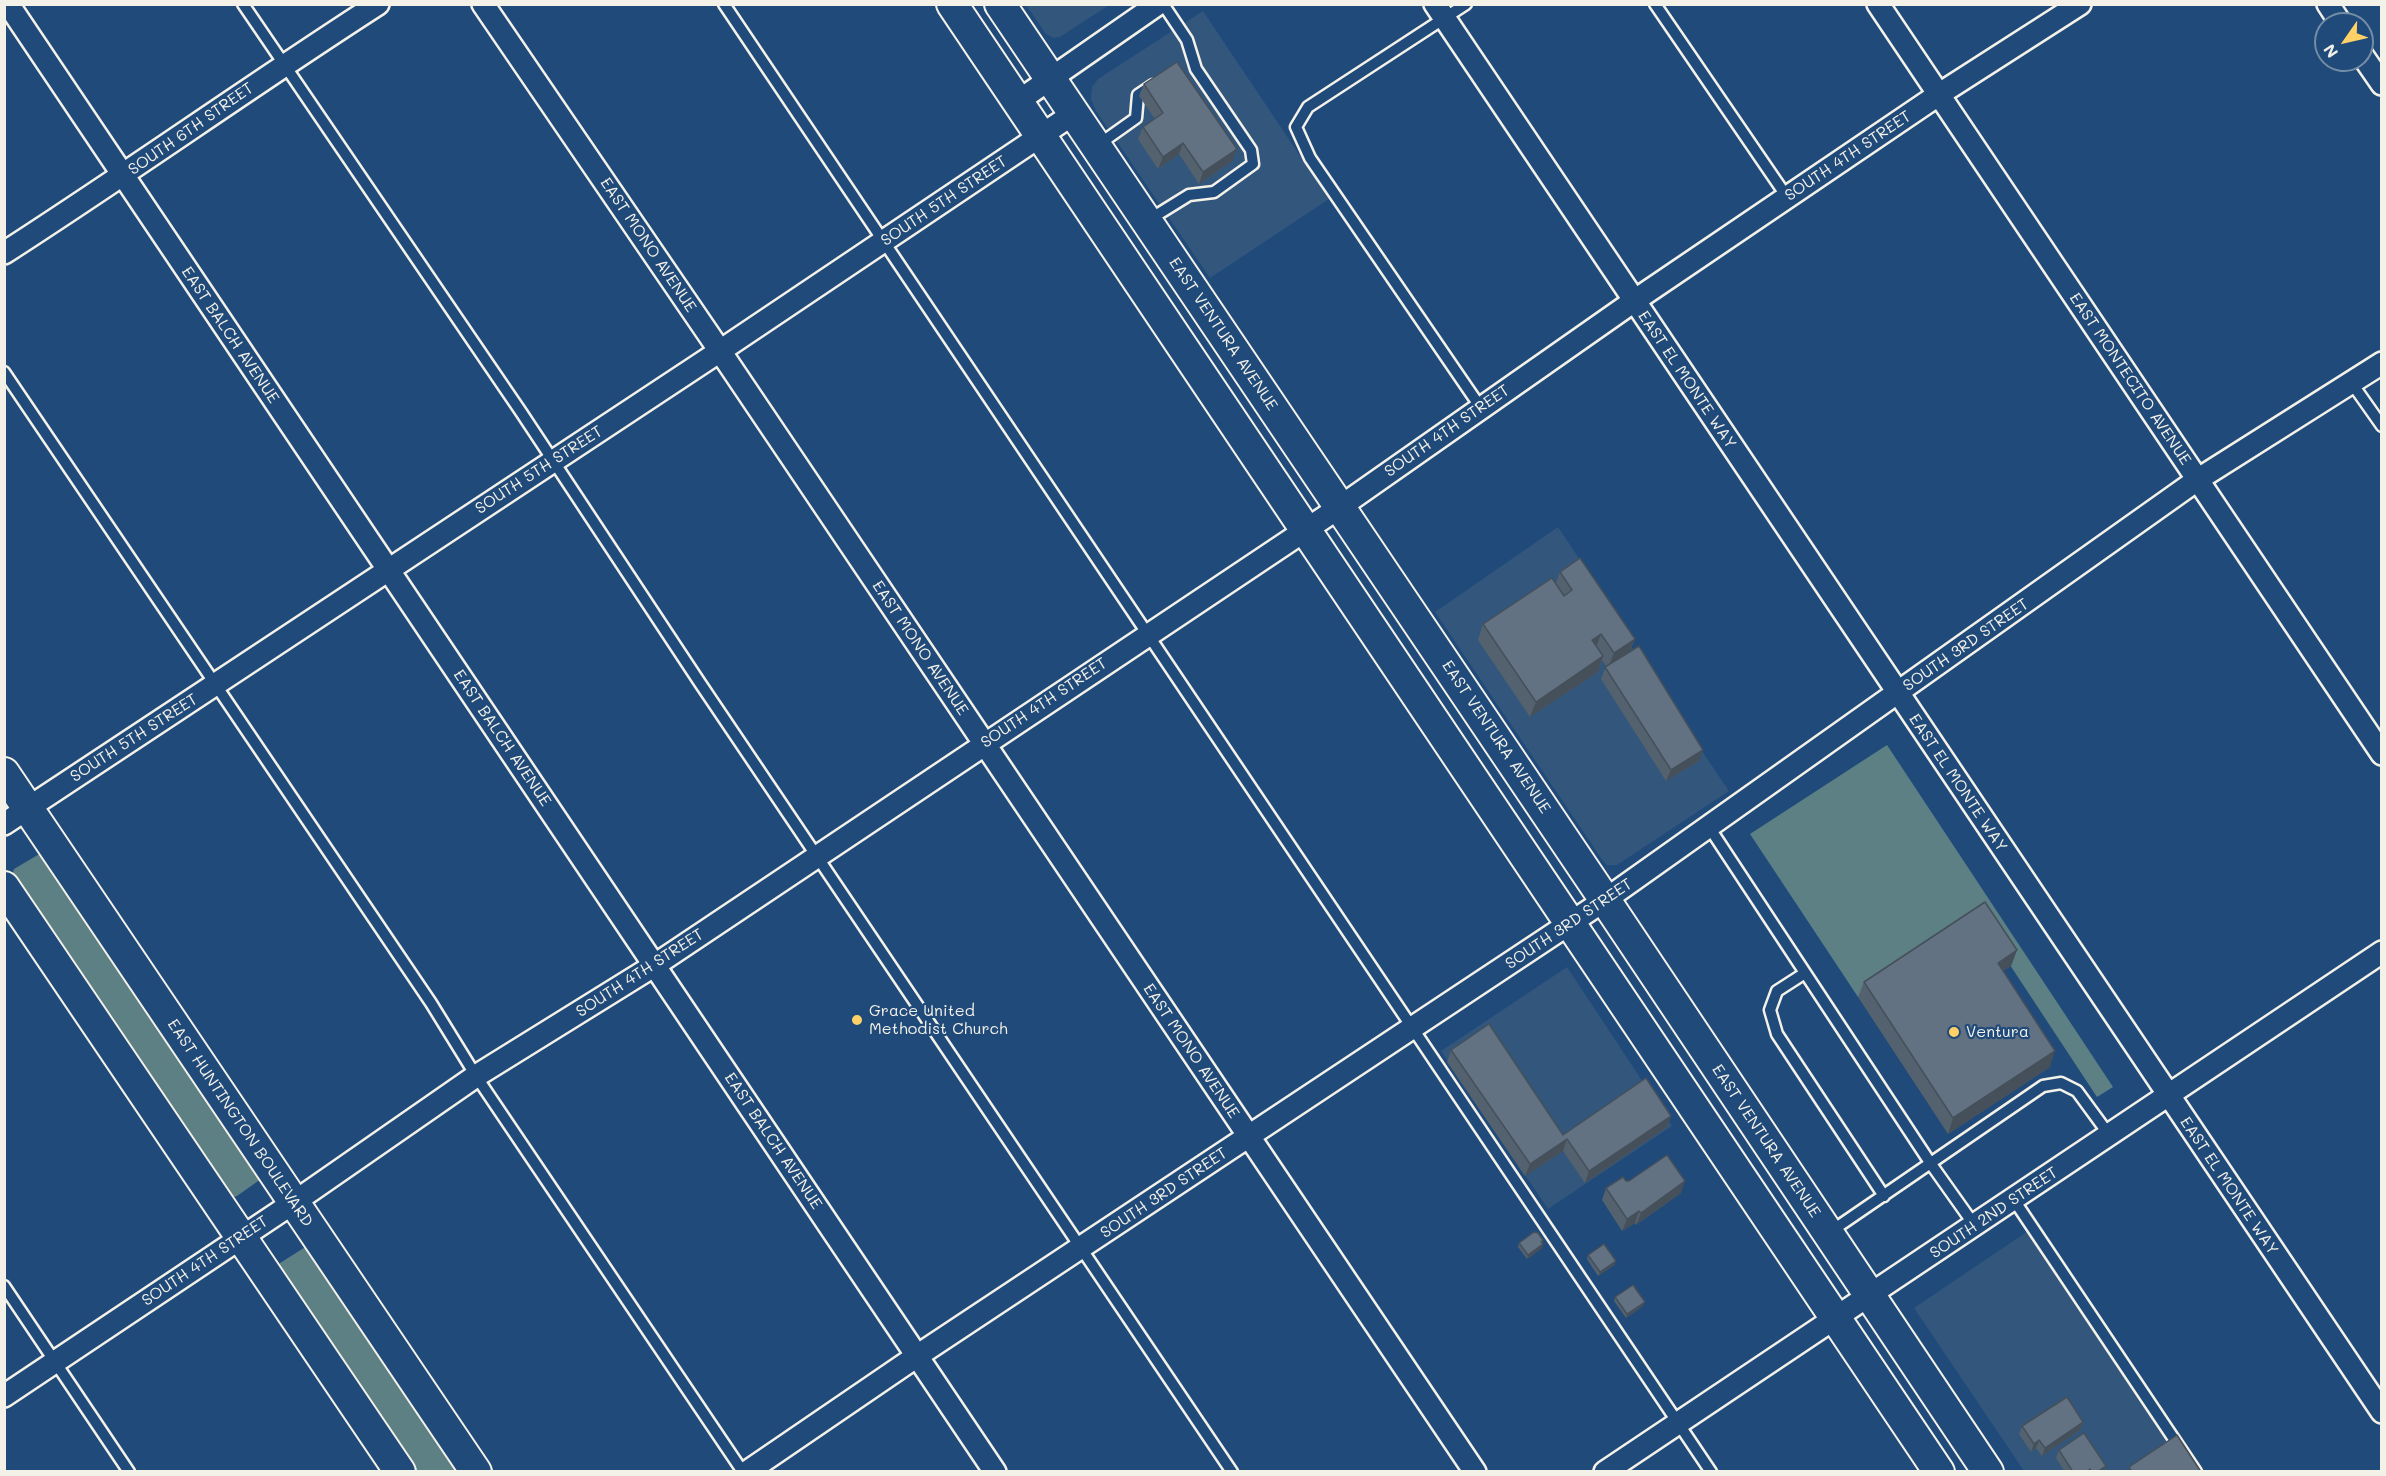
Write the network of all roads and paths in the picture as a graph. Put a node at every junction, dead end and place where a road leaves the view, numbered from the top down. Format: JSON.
{"nodes":[{"id":1,"x":8,"y":4,"type":"edge"},
{"id":2,"x":243,"y":4,"type":"edge"},
{"id":3,"x":378,"y":4,"type":"edge"},
{"id":4,"x":483,"y":4,"type":"edge"},
{"id":5,"x":724,"y":4,"type":"edge"},
{"id":6,"x":952,"y":4,"type":"edge"},
{"id":7,"x":1000,"y":4,"type":"edge"},
{"id":8,"x":1158,"y":4,"type":"edge"},
{"id":9,"x":1163,"y":4,"type":"edge"},
{"id":10,"x":1466,"y":4,"type":"edge"},
{"id":11,"x":1655,"y":4,"type":"edge"},
{"id":12,"x":1878,"y":4,"type":"edge"},
{"id":13,"x":2080,"y":4,"type":"edge"},
{"id":14,"x":1439,"y":12,"type":"edge"},
{"id":15,"x":284,"y":65,"type":"junction"},
{"id":16,"x":1166,"y":76,"type":"edge"},
{"id":17,"x":1050,"y":79,"type":"junction"},
{"id":18,"x":1938,"y":95,"type":"junction"},
{"id":19,"x":1017,"y":102,"type":"junction"},
{"id":20,"x":1073,"y":114,"type":"junction"},
{"id":21,"x":1040,"y":136,"type":"junction"},
{"id":22,"x":1095,"y":146,"type":"junction"},
{"id":23,"x":123,"y":176,"type":"junction"},
{"id":24,"x":1787,"y":197,"type":"junction"},
{"id":25,"x":1147,"y":222,"type":"junction"},
{"id":26,"x":884,"y":241,"type":"junction"},
{"id":27,"x":4,"y":253,"type":"edge"},
{"id":28,"x":1634,"y":301,"type":"junction"},
{"id":29,"x":720,"y":351,"type":"junction"},
{"id":30,"x":2382,"y":363,"type":"edge"},
{"id":31,"x":4,"y":372,"type":"edge"},
{"id":32,"x":2351,"y":382,"type":"junction"},
{"id":33,"x":1481,"y":408,"type":"junction"},
{"id":34,"x":2382,"y":426,"type":"edge"},
{"id":35,"x":553,"y":460,"type":"junction"},
{"id":36,"x":2197,"y":480,"type":"junction"},
{"id":37,"x":1340,"y":507,"type":"junction"},
{"id":38,"x":1306,"y":529,"type":"junction"},
{"id":39,"x":388,"y":570,"type":"junction"},
{"id":40,"x":1148,"y":634,"type":"junction"},
{"id":41,"x":215,"y":684,"type":"junction"},
{"id":42,"x":1898,"y":693,"type":"junction"},
{"id":43,"x":984,"y":743,"type":"junction"},
{"id":44,"x":2382,"y":754,"type":"edge"},
{"id":45,"x":4,"y":773,"type":"edge"},
{"id":46,"x":16,"y":816,"type":"edge"},
{"id":47,"x":1709,"y":827,"type":"junction"},
{"id":48,"x":817,"y":855,"type":"junction"},
{"id":49,"x":4,"y":887,"type":"edge"},
{"id":50,"x":1605,"y":900,"type":"junction"},
{"id":51,"x":1571,"y":923,"type":"junction"},
{"id":52,"x":2382,"y":952,"type":"edge"},
{"id":53,"x":655,"y":965,"type":"junction"},
{"id":54,"x":1805,"y":973,"type":"junction"},
{"id":55,"x":1414,"y":1028,"type":"junction"},
{"id":56,"x":476,"y":1076,"type":"junction"},
{"id":57,"x":2169,"y":1096,"type":"junction"},
{"id":58,"x":1249,"y":1136,"type":"junction"},
{"id":59,"x":2110,"y":1136,"type":"junction"},
{"id":60,"x":1931,"y":1164,"type":"junction"},
{"id":61,"x":1884,"y":1196,"type":"junction"},
{"id":62,"x":2014,"y":1200,"type":"junction"},
{"id":63,"x":293,"y":1203,"type":"junction"},
{"id":64,"x":1975,"y":1226,"type":"junction"},
{"id":65,"x":1828,"y":1234,"type":"junction"},
{"id":66,"x":242,"y":1237,"type":"junction"},
{"id":67,"x":1080,"y":1249,"type":"junction"},
{"id":68,"x":4,"y":1286,"type":"edge"},
{"id":69,"x":1869,"y":1296,"type":"junction"},
{"id":70,"x":1835,"y":1319,"type":"junction"},
{"id":71,"x":917,"y":1356,"type":"junction"},
{"id":72,"x":55,"y":1361,"type":"junction"},
{"id":73,"x":4,"y":1396,"type":"edge"},
{"id":74,"x":2382,"y":1412,"type":"edge"},
{"id":75,"x":1678,"y":1422,"type":"junction"},
{"id":76,"x":129,"y":1472,"type":"edge"},
{"id":77,"x":400,"y":1472,"type":"edge"},
{"id":78,"x":476,"y":1472,"type":"edge"},
{"id":79,"x":745,"y":1472,"type":"edge"},
{"id":80,"x":995,"y":1472,"type":"edge"},
{"id":81,"x":1232,"y":1472,"type":"edge"},
{"id":82,"x":1475,"y":1472,"type":"edge"},
{"id":83,"x":1605,"y":1472,"type":"edge"},
{"id":84,"x":1712,"y":1472,"type":"edge"},
{"id":85,"x":1939,"y":1472,"type":"edge"},
{"id":86,"x":1988,"y":1472,"type":"edge"},
{"id":87,"x":2196,"y":1472,"type":"edge"}],
"edges":[{"from":1,"to":23,"type":"street","name":"EAST BALCH AVENUE"},
{"from":2,"to":15,"type":"lane"},
{"from":3,"to":15,"type":"street","name":"SOUTH 6TH STREET"},
{"from":4,"to":29,"type":"street","name":"EAST MONO AVENUE"},
{"from":5,"to":26,"type":"lane"},
{"from":6,"to":19,"type":"main road"},
{"from":7,"to":17,"type":"main road","name":"EAST VENTURA AVENUE"},
{"from":8,"to":17,"type":"street"},
{"from":9,"to":25,"type":"lane"},
{"from":10,"to":14,"type":"lane"},
{"from":11,"to":24,"type":"lane"},
{"from":12,"to":18,"type":"street","name":"EAST MONTECITO AVENUE"},
{"from":13,"to":18,"type":"street","name":"SOUTH 4TH STREET"},
{"from":14,"to":28,"type":"street","name":"EAST EL MONTE WAY"},
{"from":14,"to":33,"type":"lane"},
{"from":15,"to":23,"type":"street","name":"SOUTH 6TH STREET"},
{"from":15,"to":35,"type":"lane"},
{"from":16,"to":22,"type":"lane"},
{"from":17,"to":19,"type":"street"},
{"from":17,"to":20,"type":"main road","name":"EAST VENTURA AVENUE"},
{"from":18,"to":24,"type":"street","name":"SOUTH 4TH STREET"},
{"from":18,"to":36,"type":"street","name":"EAST MONTECITO AVENUE"},
{"from":19,"to":21,"type":"main road"},
{"from":20,"to":21,"type":"street","name":"SOUTH 5TH STREET"},
{"from":20,"to":22,"type":"main road","name":"EAST VENTURA AVENUE"},
{"from":21,"to":26,"type":"street","name":"SOUTH 5TH STREET"},
{"from":21,"to":38,"type":"main road"},
{"from":22,"to":25,"type":"main road","name":"EAST VENTURA AVENUE"},
{"from":23,"to":27,"type":"street","name":"SOUTH 6TH STREET"},
{"from":23,"to":39,"type":"street","name":"EAST BALCH AVENUE"},
{"from":24,"to":28,"type":"street","name":"SOUTH 4TH STREET"},
{"from":25,"to":37,"type":"main road","name":"EAST VENTURA AVENUE"},
{"from":26,"to":29,"type":"street","name":"SOUTH 5TH STREET"},
{"from":26,"to":40,"type":"lane"},
{"from":28,"to":33,"type":"street","name":"SOUTH 4TH STREET"},
{"from":28,"to":42,"type":"street","name":"EAST EL MONTE WAY"},
{"from":29,"to":35,"type":"street","name":"SOUTH 5TH STREET"},
{"from":29,"to":43,"type":"street","name":"EAST MONO AVENUE"},
{"from":30,"to":32,"type":"street","name":"SOUTH 3RD STREET"},
{"from":31,"to":41,"type":"lane"},
{"from":32,"to":34,"type":"lane"},
{"from":32,"to":36,"type":"street","name":"SOUTH 3RD STREET"},
{"from":33,"to":37,"type":"street","name":"SOUTH 4TH STREET"},
{"from":35,"to":39,"type":"street","name":"SOUTH 5TH STREET"},
{"from":35,"to":48,"type":"lane"},
{"from":36,"to":42,"type":"street","name":"SOUTH 3RD STREET"},
{"from":36,"to":44,"type":"street","name":"EAST MONTECITO AVENUE"},
{"from":37,"to":38,"type":"street","name":"SOUTH 4TH STREET"},
{"from":37,"to":50,"type":"main road","name":"EAST VENTURA AVENUE"},
{"from":38,"to":40,"type":"street","name":"SOUTH 4TH STREET"},
{"from":38,"to":51,"type":"main road"},
{"from":39,"to":41,"type":"street","name":"SOUTH 5TH STREET"},
{"from":39,"to":53,"type":"street","name":"EAST BALCH AVENUE"},
{"from":40,"to":43,"type":"street","name":"SOUTH 4TH STREET"},
{"from":40,"to":55,"type":"lane"},
{"from":41,"to":46,"type":"street","name":"SOUTH 5TH STREET"},
{"from":41,"to":56,"type":"lane"},
{"from":42,"to":47,"type":"street","name":"SOUTH 3RD STREET"},
{"from":42,"to":57,"type":"street","name":"EAST EL MONTE WAY"},
{"from":43,"to":48,"type":"street","name":"SOUTH 4TH STREET"},
{"from":43,"to":58,"type":"street","name":"EAST MONO AVENUE"},
{"from":45,"to":46,"type":"main road","name":"EAST HUNTINGTON BOULEVARD"},
{"from":46,"to":63,"type":"main road","name":"EAST HUNTINGTON BOULEVARD"},
{"from":47,"to":50,"type":"street","name":"SOUTH 3RD STREET"},
{"from":47,"to":54,"type":"lane"},
{"from":48,"to":53,"type":"street","name":"SOUTH 4TH STREET"},
{"from":48,"to":67,"type":"lane"},
{"from":49,"to":66,"type":"main road"},
{"from":50,"to":51,"type":"street","name":"SOUTH 3RD STREET"},
{"from":50,"to":65,"type":"main road","name":"EAST VENTURA AVENUE"},
{"from":51,"to":55,"type":"street","name":"SOUTH 3RD STREET"},
{"from":51,"to":70,"type":"main road"},
{"from":52,"to":57,"type":"street","name":"SOUTH 2ND STREET"},
{"from":53,"to":56,"type":"street","name":"SOUTH 4TH STREET"},
{"from":53,"to":71,"type":"street","name":"EAST BALCH AVENUE"},
{"from":54,"to":60,"type":"lane"},
{"from":54,"to":61,"type":"lane"},
{"from":55,"to":58,"type":"street","name":"SOUTH 3RD STREET"},
{"from":55,"to":75,"type":"lane"},
{"from":56,"to":63,"type":"street","name":"SOUTH 4TH STREET"},
{"from":56,"to":79,"type":"lane"},
{"from":57,"to":59,"type":"street","name":"SOUTH 2ND STREET"},
{"from":57,"to":74,"type":"street","name":"EAST EL MONTE WAY"},
{"from":58,"to":67,"type":"street","name":"SOUTH 3RD STREET"},
{"from":58,"to":82,"type":"street","name":"EAST MONO AVENUE"},
{"from":59,"to":60,"type":"lane"},
{"from":59,"to":62,"type":"street","name":"SOUTH 2ND STREET"},
{"from":60,"to":61,"type":"lane"},
{"from":60,"to":64,"type":"lane"},
{"from":61,"to":65,"type":"lane"},
{"from":62,"to":64,"type":"street","name":"SOUTH 2ND STREET"},
{"from":62,"to":87,"type":"lane"},
{"from":63,"to":66,"type":"street","name":"SOUTH 4TH STREET"},
{"from":63,"to":78,"type":"main road","name":"EAST HUNTINGTON BOULEVARD"},
{"from":64,"to":69,"type":"street","name":"SOUTH 2ND STREET"},
{"from":65,"to":69,"type":"main road","name":"EAST VENTURA AVENUE"},
{"from":66,"to":72,"type":"street","name":"SOUTH 4TH STREET"},
{"from":66,"to":77,"type":"main road"},
{"from":67,"to":71,"type":"street","name":"SOUTH 3RD STREET"},
{"from":67,"to":81,"type":"lane"},
{"from":68,"to":72,"type":"lane"},
{"from":69,"to":70,"type":"street","name":"SOUTH 2ND STREET"},
{"from":69,"to":86,"type":"main road","name":"EAST VENTURA AVENUE"},
{"from":70,"to":75,"type":"street","name":"SOUTH 2ND STREET"},
{"from":70,"to":85,"type":"main road"},
{"from":71,"to":79,"type":"street","name":"SOUTH 3RD STREET"},
{"from":71,"to":80,"type":"street","name":"EAST BALCH AVENUE"},
{"from":72,"to":73,"type":"street","name":"SOUTH 4TH STREET"},
{"from":72,"to":76,"type":"lane"},
{"from":75,"to":83,"type":"street","name":"SOUTH 2ND STREET"},
{"from":75,"to":84,"type":"lane"}]}
